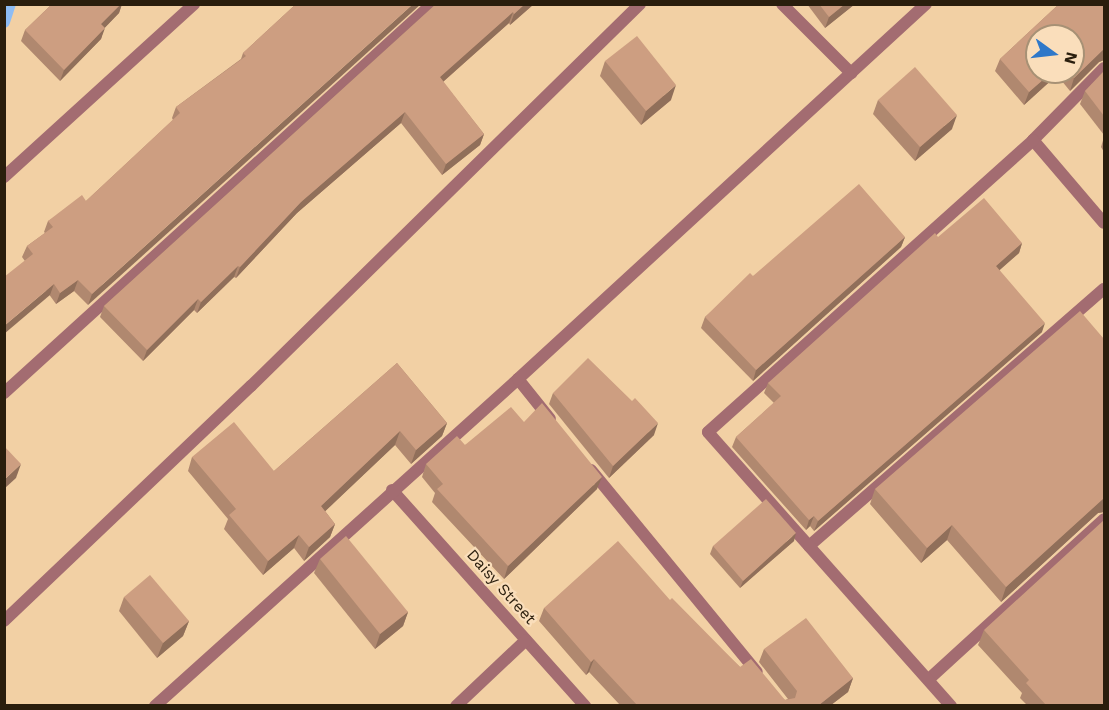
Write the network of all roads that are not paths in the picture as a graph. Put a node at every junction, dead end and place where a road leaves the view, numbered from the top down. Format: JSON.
{"nodes":[{"id":1,"x":194,"y":4,"type":"edge"},
{"id":2,"x":432,"y":4,"type":"edge"},
{"id":3,"x":640,"y":4,"type":"edge"},
{"id":4,"x":782,"y":4,"type":"edge"},
{"id":5,"x":926,"y":4,"type":"edge"},
{"id":6,"x":1104,"y":68,"type":"edge"},
{"id":7,"x":851,"y":74,"type":"junction"},
{"id":8,"x":1033,"y":140,"type":"junction"},
{"id":9,"x":4,"y":177,"type":"edge"},
{"id":10,"x":1104,"y":223,"type":"edge"},
{"id":11,"x":1104,"y":289,"type":"edge"},
{"id":12,"x":518,"y":379,"type":"junction"},
{"id":13,"x":4,"y":393,"type":"edge"},
{"id":14,"x":560,"y":431,"type":"edge"},
{"id":15,"x":582,"y":459,"type":"edge"},
{"id":16,"x":392,"y":490,"type":"junction"},
{"id":17,"x":1104,"y":519,"type":"edge"},
{"id":18,"x":809,"y":546,"type":"junction"},
{"id":19,"x":4,"y":621,"type":"edge"},
{"id":20,"x":526,"y":640,"type":"junction"},
{"id":21,"x":762,"y":678,"type":"edge"},
{"id":22,"x":929,"y":679,"type":"junction"},
{"id":23,"x":156,"y":705,"type":"edge"},
{"id":24,"x":456,"y":705,"type":"edge"},
{"id":25,"x":585,"y":705,"type":"edge"},
{"id":26,"x":951,"y":705,"type":"edge"}],
"edges":[{"from":1,"to":9,"type":"street"},
{"from":2,"to":13,"type":"street"},
{"from":3,"to":19,"type":"street"},
{"from":4,"to":7,"type":"street"},
{"from":5,"to":7,"type":"street"},
{"from":6,"to":8,"type":"street"},
{"from":7,"to":12,"type":"street"},
{"from":8,"to":10,"type":"street"},
{"from":8,"to":18,"type":"street"},
{"from":11,"to":18,"type":"street"},
{"from":12,"to":14,"type":"street"},
{"from":12,"to":16,"type":"street"},
{"from":15,"to":21,"type":"street"},
{"from":16,"to":20,"type":"street","name":"Daisy Street"},
{"from":16,"to":23,"type":"street"},
{"from":17,"to":22,"type":"street"},
{"from":18,"to":22,"type":"street"},
{"from":20,"to":24,"type":"street"},
{"from":20,"to":25,"type":"street","name":"Daisy Street"},
{"from":22,"to":26,"type":"street"}]}
